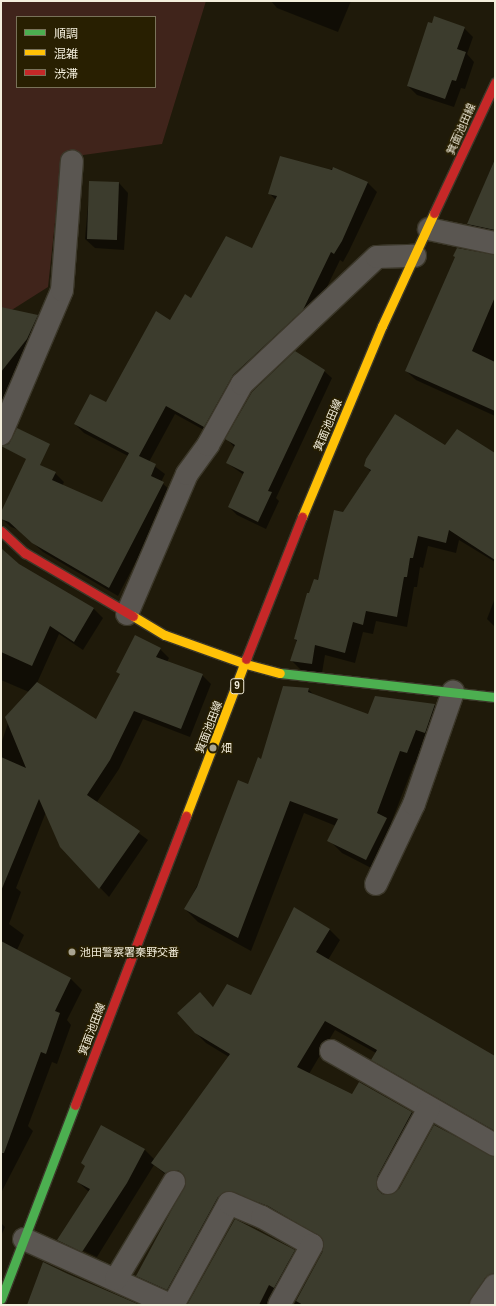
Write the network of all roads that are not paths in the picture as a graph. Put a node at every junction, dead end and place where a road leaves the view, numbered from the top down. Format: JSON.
{"nodes":[{"id":1,"x":495,"y":83,"type":"edge"},
{"id":2,"x":72,"y":161,"type":"dead end"},
{"id":3,"x":429,"y":228,"type":"junction"},
{"id":4,"x":495,"y":243,"type":"edge"},
{"id":5,"x":415,"y":256,"type":"junction"},
{"id":6,"x":1,"y":434,"type":"edge"},
{"id":7,"x":1,"y":531,"type":"edge"},
{"id":8,"x":127,"y":614,"type":"junction"},
{"id":9,"x":246,"y":664,"type":"junction"},
{"id":10,"x":453,"y":692,"type":"junction"},
{"id":11,"x":495,"y":697,"type":"edge"},
{"id":12,"x":376,"y":884,"type":"dead end"},
{"id":13,"x":332,"y":1051,"type":"dead end"},
{"id":14,"x":430,"y":1108,"type":"junction"},
{"id":15,"x":495,"y":1145,"type":"edge"},
{"id":16,"x":174,"y":1182,"type":"dead end"},
{"id":17,"x":388,"y":1184,"type":"dead end"},
{"id":18,"x":24,"y":1239,"type":"junction"},
{"id":19,"x":116,"y":1279,"type":"junction"},
{"id":20,"x":495,"y":1285,"type":"edge"},
{"id":21,"x":1,"y":1299,"type":"edge"},
{"id":22,"x":170,"y":1305,"type":"edge"},
{"id":23,"x":173,"y":1305,"type":"edge"},
{"id":24,"x":280,"y":1305,"type":"edge"},
{"id":25,"x":481,"y":1305,"type":"edge"}],
"edges":[{"from":1,"to":3,"type":"main road","name":"箕面池田線","number":"9"},
{"from":2,"to":6,"type":"street"},
{"from":3,"to":4,"type":"street"},
{"from":3,"to":5,"type":"main road","name":"箕面池田線","number":"9"},
{"from":5,"to":8,"type":"street"},
{"from":5,"to":9,"type":"main road","name":"箕面池田線","number":"9"},
{"from":7,"to":8,"type":"main road"},
{"from":8,"to":9,"type":"main road"},
{"from":9,"to":10,"type":"main road"},
{"from":9,"to":18,"type":"main road","name":"箕面池田線","number":"9"},
{"from":10,"to":11,"type":"main road"},
{"from":10,"to":12,"type":"street"},
{"from":13,"to":14,"type":"street"},
{"from":14,"to":15,"type":"street"},
{"from":14,"to":17,"type":"street"},
{"from":16,"to":19,"type":"street"},
{"from":18,"to":19,"type":"street"},
{"from":18,"to":21,"type":"main road","name":"箕面池田線","number":"9"},
{"from":19,"to":22,"type":"street"},
{"from":20,"to":25,"type":"street"},
{"from":23,"to":24,"type":"street"}]}
